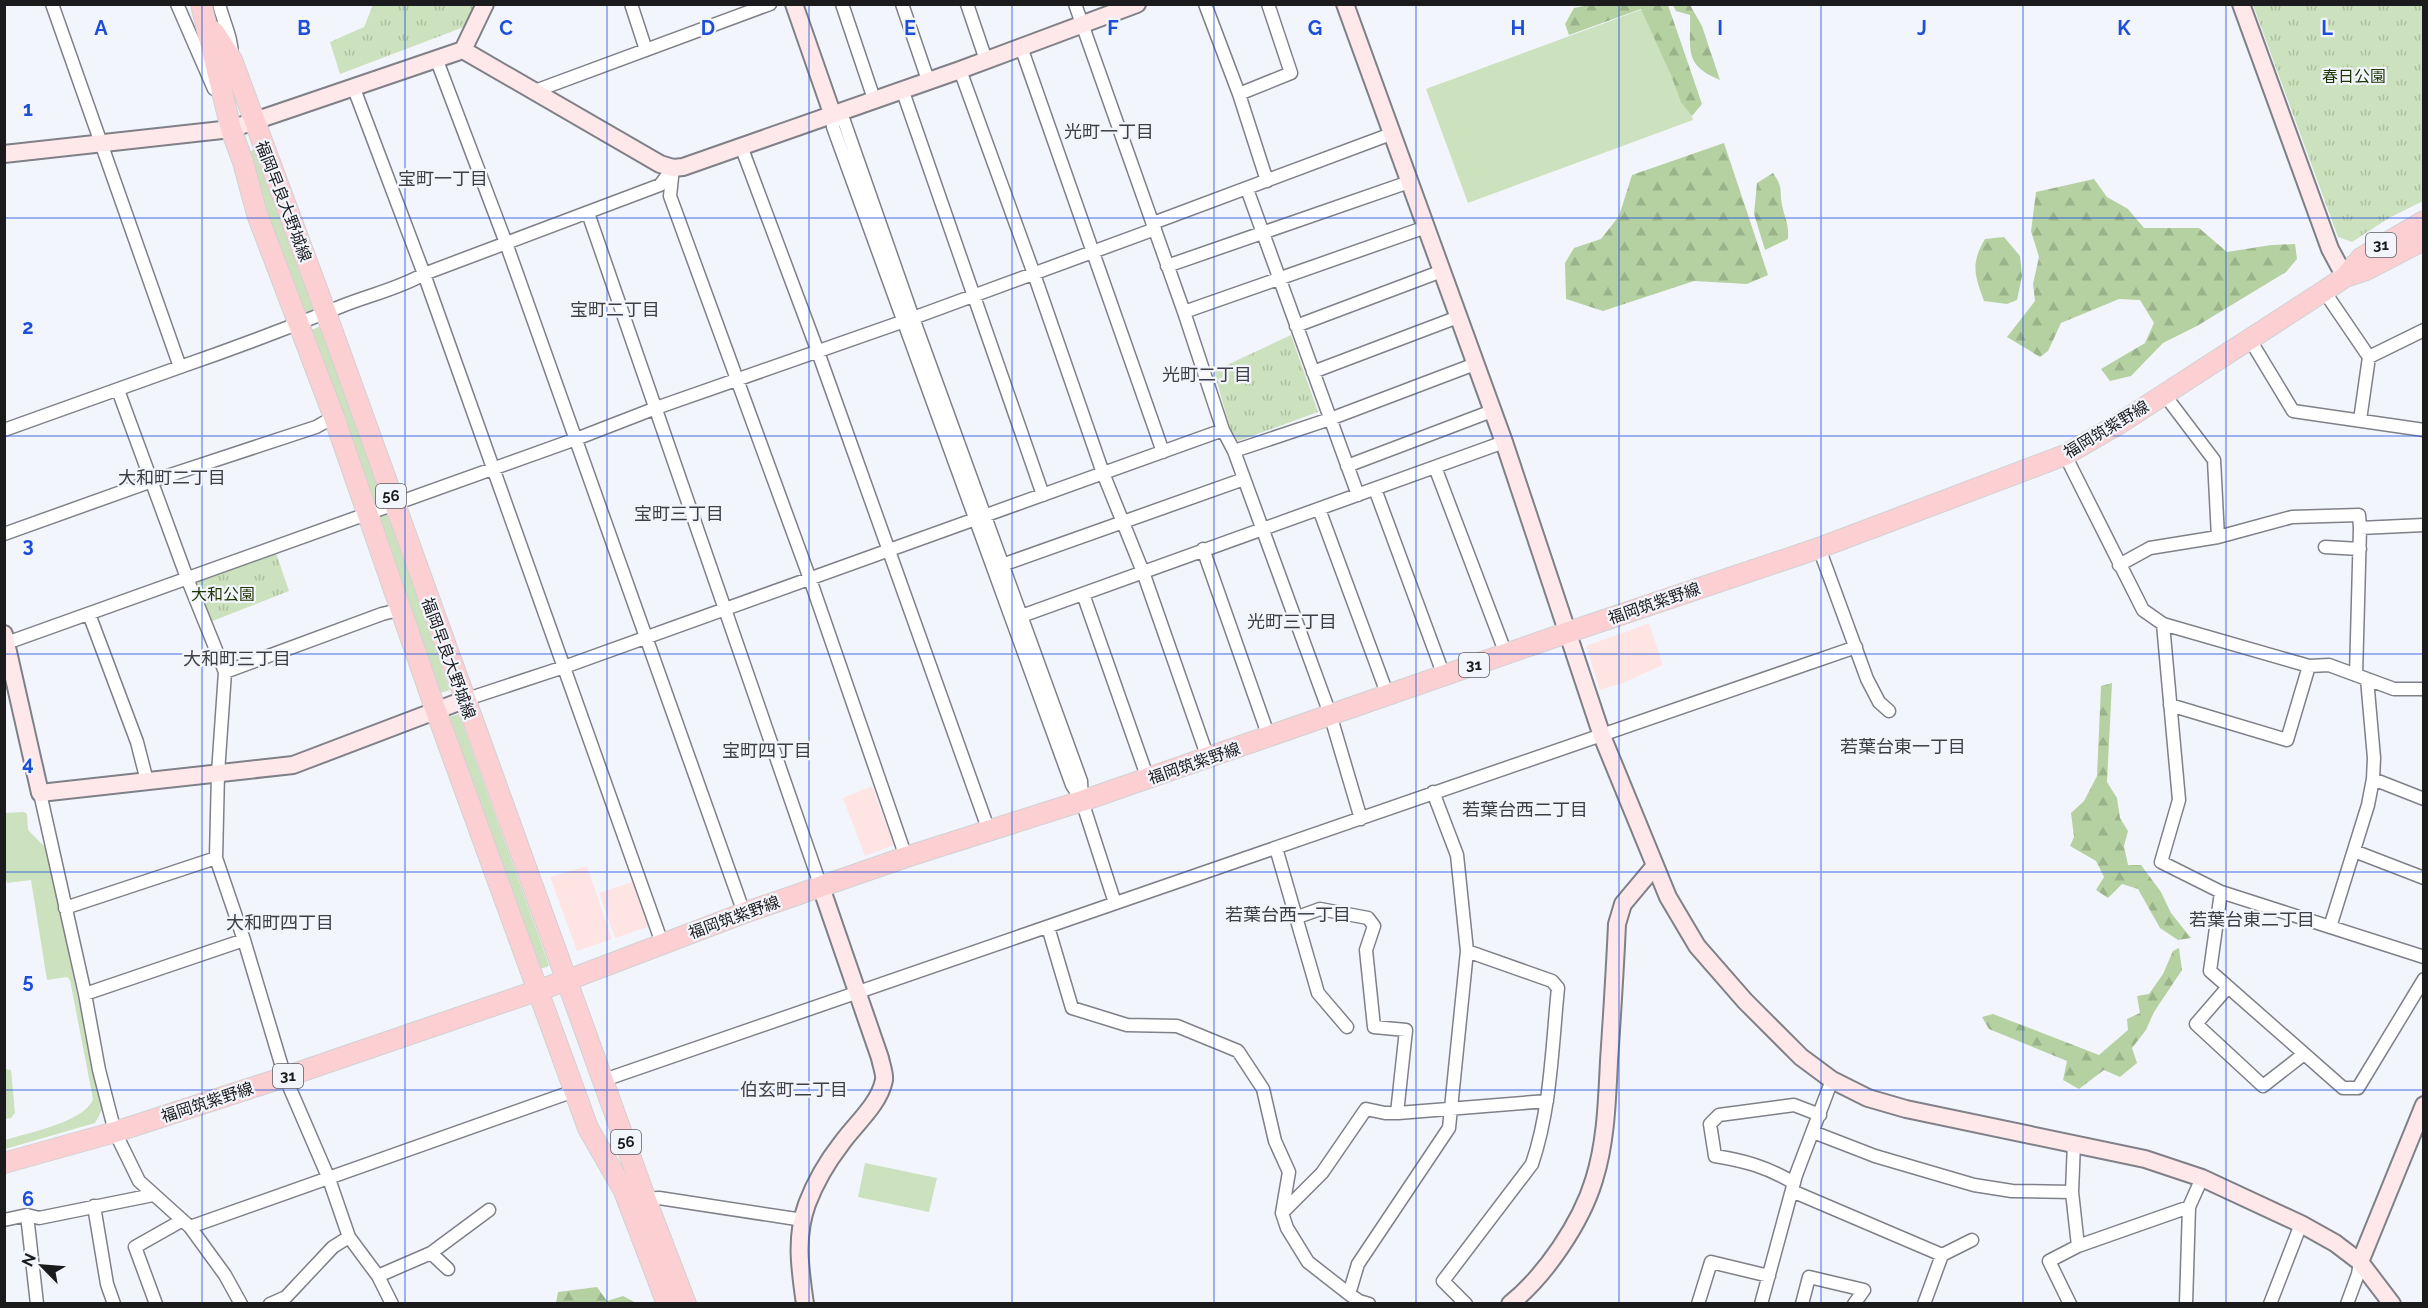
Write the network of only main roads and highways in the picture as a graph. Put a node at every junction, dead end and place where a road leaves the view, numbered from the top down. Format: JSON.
{"nodes":[{"id":1,"x":208,"y":8,"type":"edge"},
{"id":2,"x":2424,"y":221,"type":"edge"},
{"id":3,"x":2424,"y":240,"type":"edge"},
{"id":4,"x":2345,"y":277,"type":"junction"},
{"id":5,"x":568,"y":980,"type":"junction"},
{"id":6,"x":539,"y":988,"type":"junction"},
{"id":7,"x":4,"y":1163,"type":"edge"},
{"id":8,"x":667,"y":1304,"type":"edge"},
{"id":9,"x":686,"y":1304,"type":"edge"}],
"edges":[{"from":1,"to":5,"type":"main road","name":"福岡早良大野城線","number":"56"},
{"from":1,"to":6,"type":"main road","name":"福岡早良大野城線","number":"56"},
{"from":2,"to":4,"type":"main road","name":"福岡筑紫野線","number":"31"},
{"from":3,"to":4,"type":"main road","name":"福岡筑紫野線","number":"31"},
{"from":4,"to":5,"type":"main road","name":"福岡筑紫野線","number":"31"},
{"from":5,"to":6,"type":"main road","name":"福岡筑紫野線","number":"31"},
{"from":5,"to":9,"type":"main road","name":"福岡早良大野城線","number":"56"},
{"from":6,"to":7,"type":"main road","name":"福岡筑紫野線","number":"31"},
{"from":6,"to":8,"type":"main road","name":"福岡早良大野城線","number":"56"}]}
